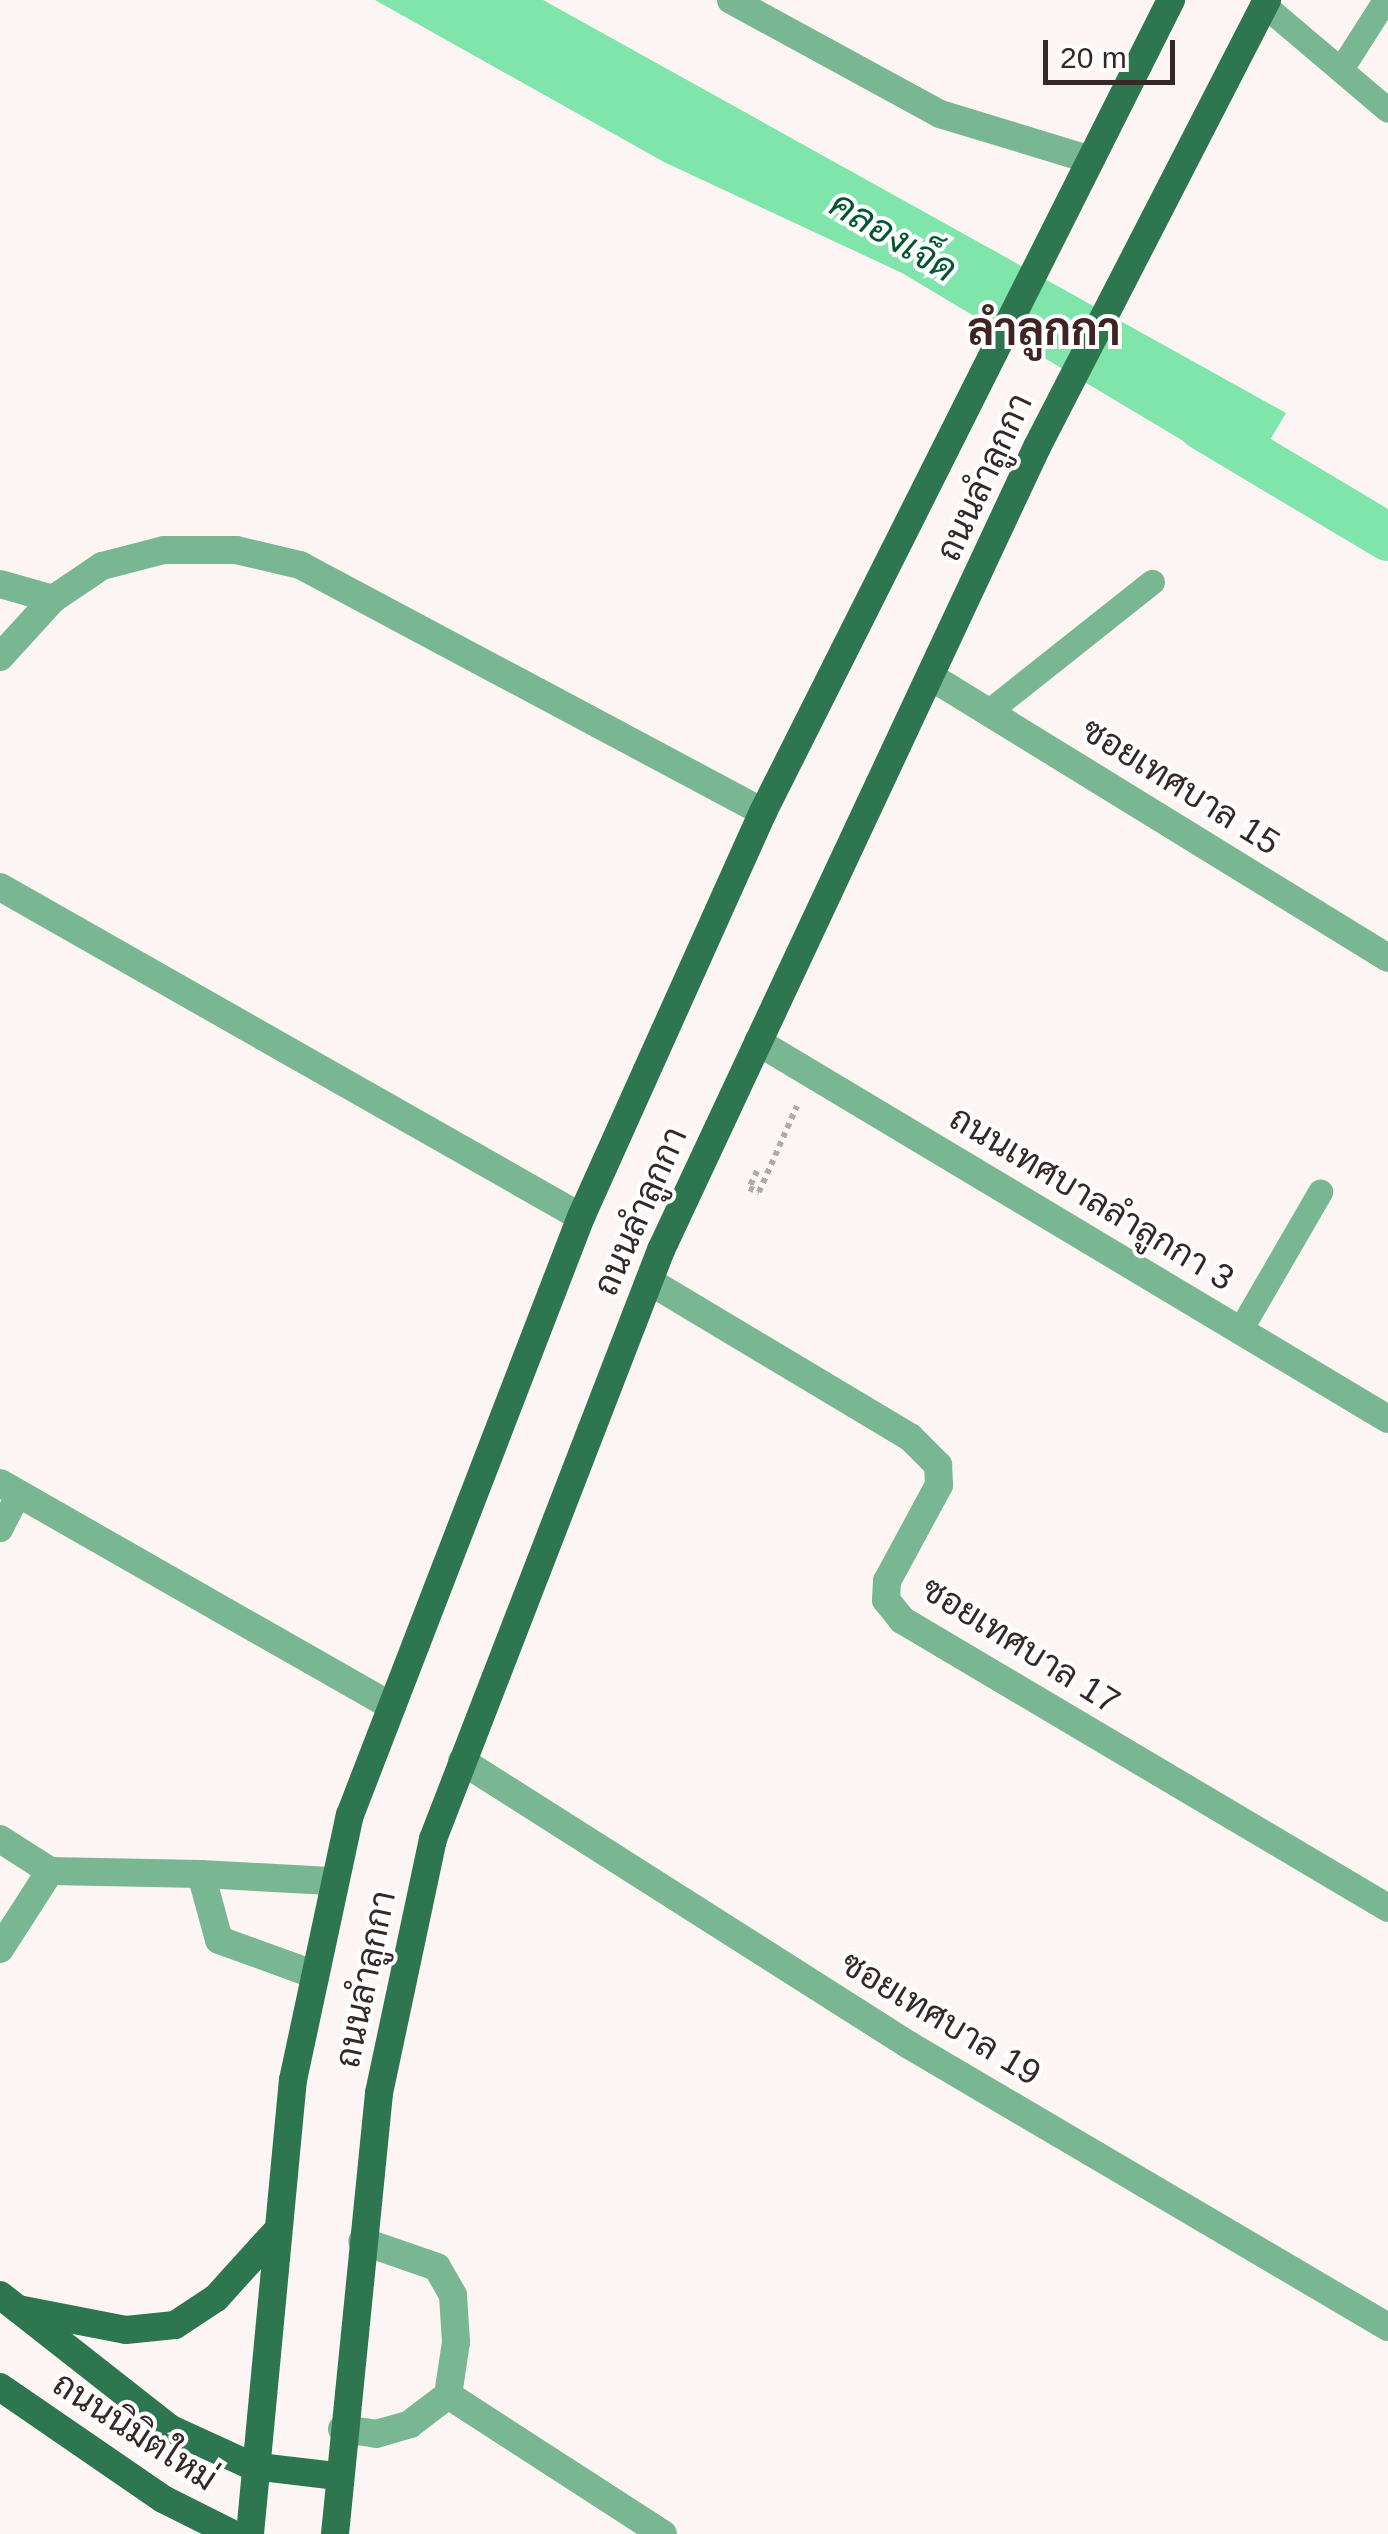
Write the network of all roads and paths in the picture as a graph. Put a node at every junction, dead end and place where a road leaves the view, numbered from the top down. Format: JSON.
{"nodes":[{"id":1,"x":731,"y":0,"type":"edge"},
{"id":2,"x":1171,"y":0,"type":"edge"},
{"id":3,"x":1386,"y":0,"type":"edge"},
{"id":4,"x":1266,"y":2,"type":"edge"},
{"id":5,"x":1342,"y":69,"type":"junction"},
{"id":6,"x":1388,"y":110,"type":"edge"},
{"id":7,"x":1084,"y":166,"type":"junction"},
{"id":8,"x":1152,"y":582,"type":"dead end"},
{"id":9,"x":0,"y":584,"type":"edge"},
{"id":10,"x":53,"y":599,"type":"junction"},
{"id":11,"x":0,"y":657,"type":"edge"},
{"id":12,"x":933,"y":678,"type":"junction"},
{"id":13,"x":989,"y":711,"type":"junction"},
{"id":14,"x":763,"y":812,"type":"junction"},
{"id":15,"x":0,"y":886,"type":"edge"},
{"id":16,"x":1388,"y":958,"type":"edge"},
{"id":17,"x":758,"y":1042,"type":"junction"},
{"id":18,"x":798,"y":1105,"type":"dead end"},
{"id":19,"x":757,"y":1171,"type":"dead end"},
{"id":20,"x":1320,"y":1192,"type":"dead end"},
{"id":21,"x":582,"y":1217,"type":"junction"},
{"id":22,"x":649,"y":1281,"type":"junction"},
{"id":23,"x":1240,"y":1330,"type":"junction"},
{"id":24,"x":1388,"y":1419,"type":"edge"},
{"id":25,"x":9,"y":1489,"type":"edge"},
{"id":26,"x":0,"y":1528,"type":"edge"},
{"id":27,"x":392,"y":1707,"type":"junction"},
{"id":28,"x":462,"y":1761,"type":"junction"},
{"id":29,"x":0,"y":1840,"type":"edge"},
{"id":30,"x":50,"y":1871,"type":"junction"},
{"id":31,"x":201,"y":1874,"type":"junction"},
{"id":32,"x":330,"y":1881,"type":"junction"},
{"id":33,"x":1388,"y":1908,"type":"edge"},
{"id":34,"x":0,"y":1949,"type":"edge"},
{"id":35,"x":310,"y":1974,"type":"junction"},
{"id":36,"x":274,"y":2234,"type":"junction"},
{"id":37,"x":362,"y":2241,"type":"junction"},
{"id":38,"x":8,"y":2302,"type":"edge"},
{"id":39,"x":1388,"y":2327,"type":"edge"},
{"id":40,"x":0,"y":2387,"type":"edge"},
{"id":41,"x":448,"y":2395,"type":"junction"},
{"id":42,"x":342,"y":2429,"type":"junction"},
{"id":43,"x":252,"y":2466,"type":"junction"},
{"id":44,"x":337,"y":2476,"type":"junction"},
{"id":45,"x":233,"y":2534,"type":"edge"},
{"id":46,"x":250,"y":2534,"type":"edge"},
{"id":47,"x":335,"y":2534,"type":"edge"},
{"id":48,"x":663,"y":2534,"type":"edge"}],
"edges":[{"from":1,"to":7,"type":"street"},
{"from":2,"to":7,"type":"main road","name":"ถนนลำลูกกา"},
{"from":3,"to":5,"type":"lane"},
{"from":4,"to":5,"type":"lane"},
{"from":4,"to":12,"type":"main road","name":"ถนนลำลูกกา"},
{"from":5,"to":6,"type":"lane"},
{"from":7,"to":14,"type":"main road","name":"ถนนลำลูกกา"},
{"from":8,"to":13,"type":"lane"},
{"from":9,"to":10,"type":"street"},
{"from":10,"to":11,"type":"street"},
{"from":10,"to":14,"type":"street"},
{"from":12,"to":13,"type":"street","name":"ซอยเทศบาล 15"},
{"from":12,"to":17,"type":"main road","name":"ถนนลำลูกกา"},
{"from":13,"to":16,"type":"street","name":"ซอยเทศบาล 15"},
{"from":14,"to":21,"type":"main road","name":"ถนนลำลูกกา"},
{"from":15,"to":21,"type":"street"},
{"from":17,"to":22,"type":"main road","name":"ถนนลำลูกกา"},
{"from":17,"to":23,"type":"street","name":"ถนนเทศบาลลำลูกกา 3"},
{"from":18,"to":19,"type":"path"},
{"from":20,"to":23,"type":"lane"},
{"from":21,"to":27,"type":"main road","name":"ถนนลำลูกกา"},
{"from":22,"to":28,"type":"main road","name":"ถนนลำลูกกา"},
{"from":22,"to":33,"type":"street","name":"ซอยเทศบาล 17"},
{"from":23,"to":24,"type":"street","name":"ถนนเทศบาลลำลูกกา 3"},
{"from":25,"to":26,"type":"lane"},
{"from":25,"to":27,"type":"street"},
{"from":27,"to":32,"type":"main road","name":"ถนนลำลูกกา"},
{"from":28,"to":37,"type":"main road","name":"ถนนลำลูกกา"},
{"from":28,"to":39,"type":"street","name":"ซอยเทศบาล 19"},
{"from":29,"to":30,"type":"street"},
{"from":30,"to":31,"type":"street"},
{"from":30,"to":34,"type":"street"},
{"from":31,"to":32,"type":"street"},
{"from":31,"to":35,"type":"street"},
{"from":32,"to":35,"type":"main road","name":"ถนนลำลูกกา"},
{"from":35,"to":36,"type":"main road","name":"ถนนลำลูกกา"},
{"from":36,"to":38,"type":"main road"},
{"from":36,"to":43,"type":"main road","name":"ถนนลำลูกกา"},
{"from":37,"to":41,"type":"street"},
{"from":37,"to":42,"type":"main road","name":"ถนนลำลูกกา"},
{"from":38,"to":43,"type":"main road","name":"ถนนนิมิตใหม่"},
{"from":40,"to":45,"type":"main road","name":"ถนนนิมิตใหม่"},
{"from":41,"to":42,"type":"street"},
{"from":41,"to":48,"type":"street"},
{"from":42,"to":44,"type":"main road","name":"ถนนลำลูกกา"},
{"from":43,"to":44,"type":"main road","name":"ถนนนิมิตใหม่"},
{"from":43,"to":46,"type":"main road","name":"ถนนลำลูกกา"},
{"from":44,"to":47,"type":"main road","name":"ถนนลำลูกกา"}]}
